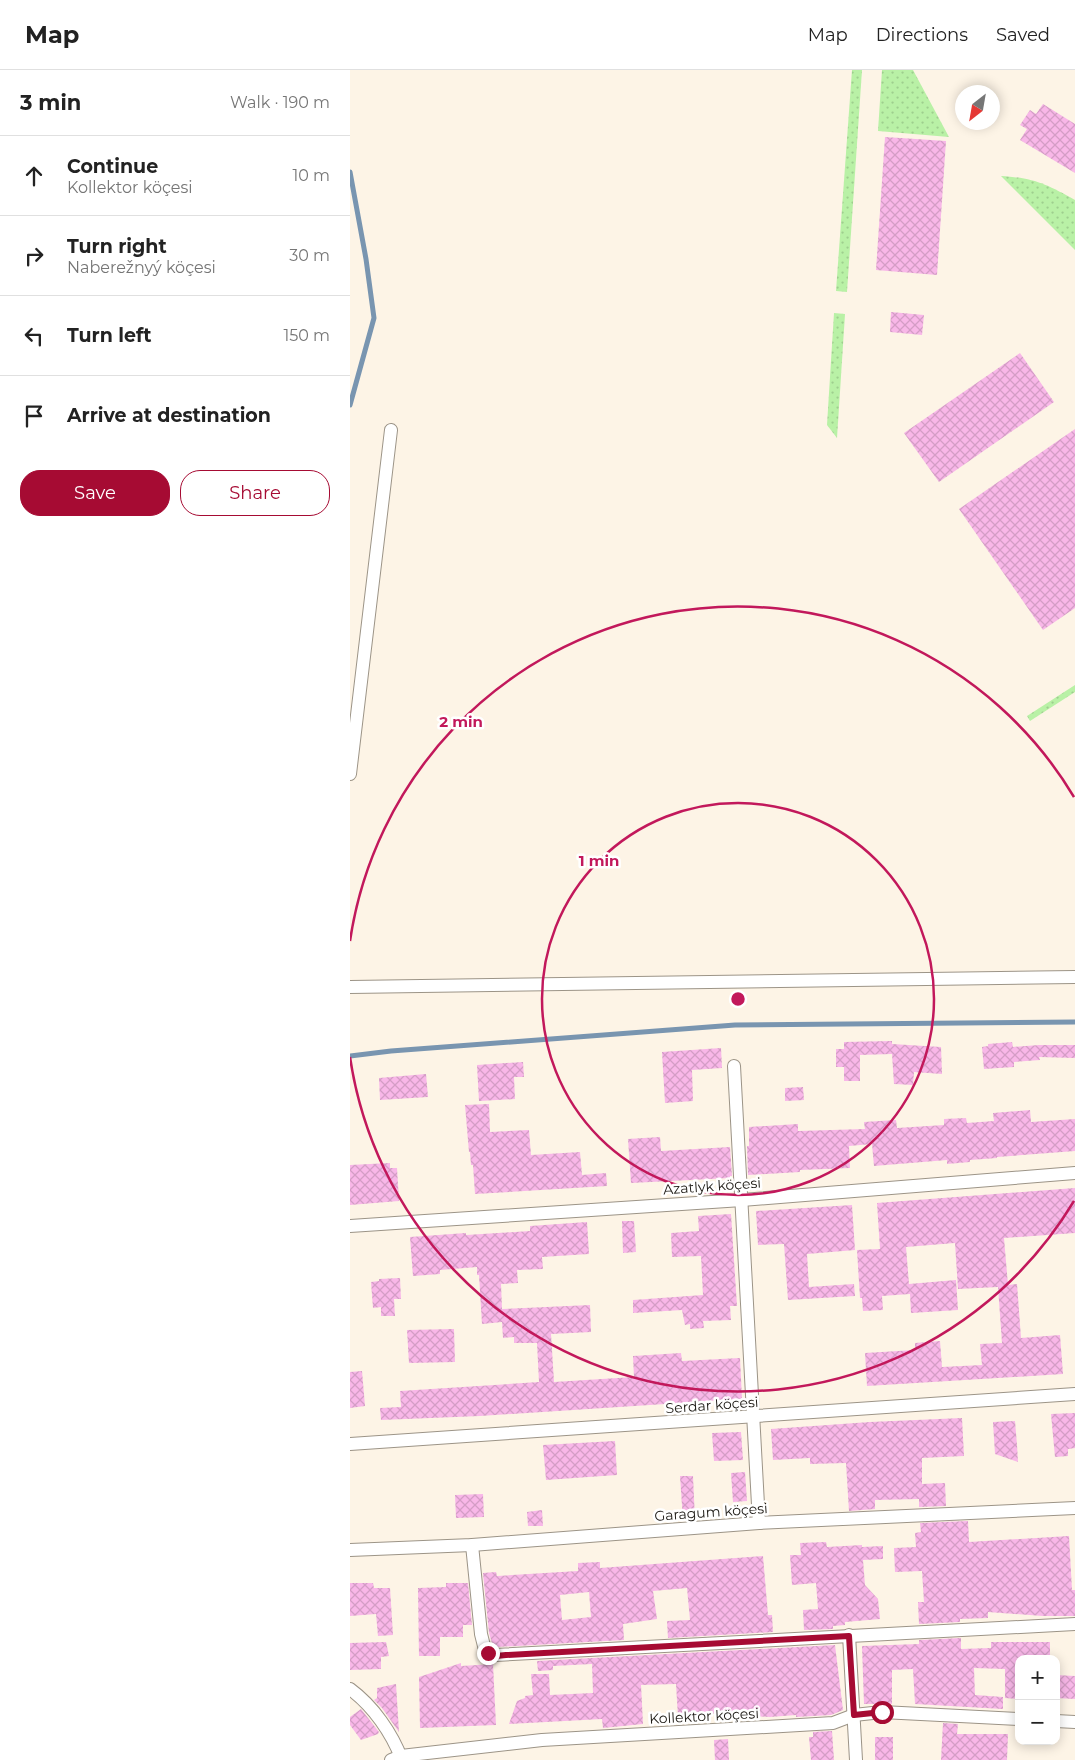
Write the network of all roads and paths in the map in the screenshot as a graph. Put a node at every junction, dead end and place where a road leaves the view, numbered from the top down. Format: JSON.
{"nodes":[{"id":1,"x":391,"y":430,"type":"dead end"},
{"id":2,"x":350,"y":774,"type":"edge"},
{"id":3,"x":1075,"y":977,"type":"edge"},
{"id":4,"x":350,"y":987,"type":"edge"},
{"id":5,"x":734,"y":1066,"type":"dead end"},
{"id":6,"x":1075,"y":1173,"type":"edge"},
{"id":7,"x":742,"y":1200,"type":"junction"},
{"id":8,"x":350,"y":1226,"type":"edge"},
{"id":9,"x":1075,"y":1394,"type":"edge"},
{"id":10,"x":754,"y":1417,"type":"junction"},
{"id":11,"x":350,"y":1444,"type":"edge"},
{"id":12,"x":1075,"y":1508,"type":"edge"},
{"id":13,"x":759,"y":1523,"type":"junction"},
{"id":14,"x":472,"y":1545,"type":"junction"},
{"id":15,"x":350,"y":1550,"type":"edge"},
{"id":16,"x":1075,"y":1624,"type":"edge"},
{"id":17,"x":849,"y":1636,"type":"junction"},
{"id":18,"x":350,"y":1689,"type":"edge"},
{"id":19,"x":854,"y":1715,"type":"junction"},
{"id":20,"x":1015,"y":1719,"type":"edge"},
{"id":21,"x":1060,"y":1721,"type":"edge"},
{"id":22,"x":1075,"y":1722,"type":"edge"},
{"id":23,"x":398,"y":1759,"type":"edge"},
{"id":24,"x":856,"y":1760,"type":"edge"}],
"edges":[{"from":1,"to":2,"type":"street"},
{"from":3,"to":4,"type":"street"},
{"from":5,"to":7,"type":"street"},
{"from":6,"to":7,"type":"street","name":"Azatlyk köçesi"},
{"from":7,"to":8,"type":"street","name":"Azatlyk köçesi"},
{"from":7,"to":10,"type":"street"},
{"from":9,"to":10,"type":"street","name":"Serdar köçesi"},
{"from":10,"to":11,"type":"street","name":"Serdar köçesi"},
{"from":10,"to":13,"type":"street"},
{"from":12,"to":13,"type":"street","name":"Garagum köçesi"},
{"from":13,"to":14,"type":"street","name":"Garagum köçesi"},
{"from":14,"to":15,"type":"street","name":"Garagum köçesi"},
{"from":14,"to":17,"type":"street"},
{"from":16,"to":17,"type":"street"},
{"from":17,"to":19,"type":"street"},
{"from":18,"to":23,"type":"street"},
{"from":19,"to":20,"type":"street","name":"Kollektor köçesi"},
{"from":19,"to":23,"type":"street","name":"Kollektor köçesi"},
{"from":19,"to":24,"type":"street"},
{"from":21,"to":22,"type":"street"}]}
